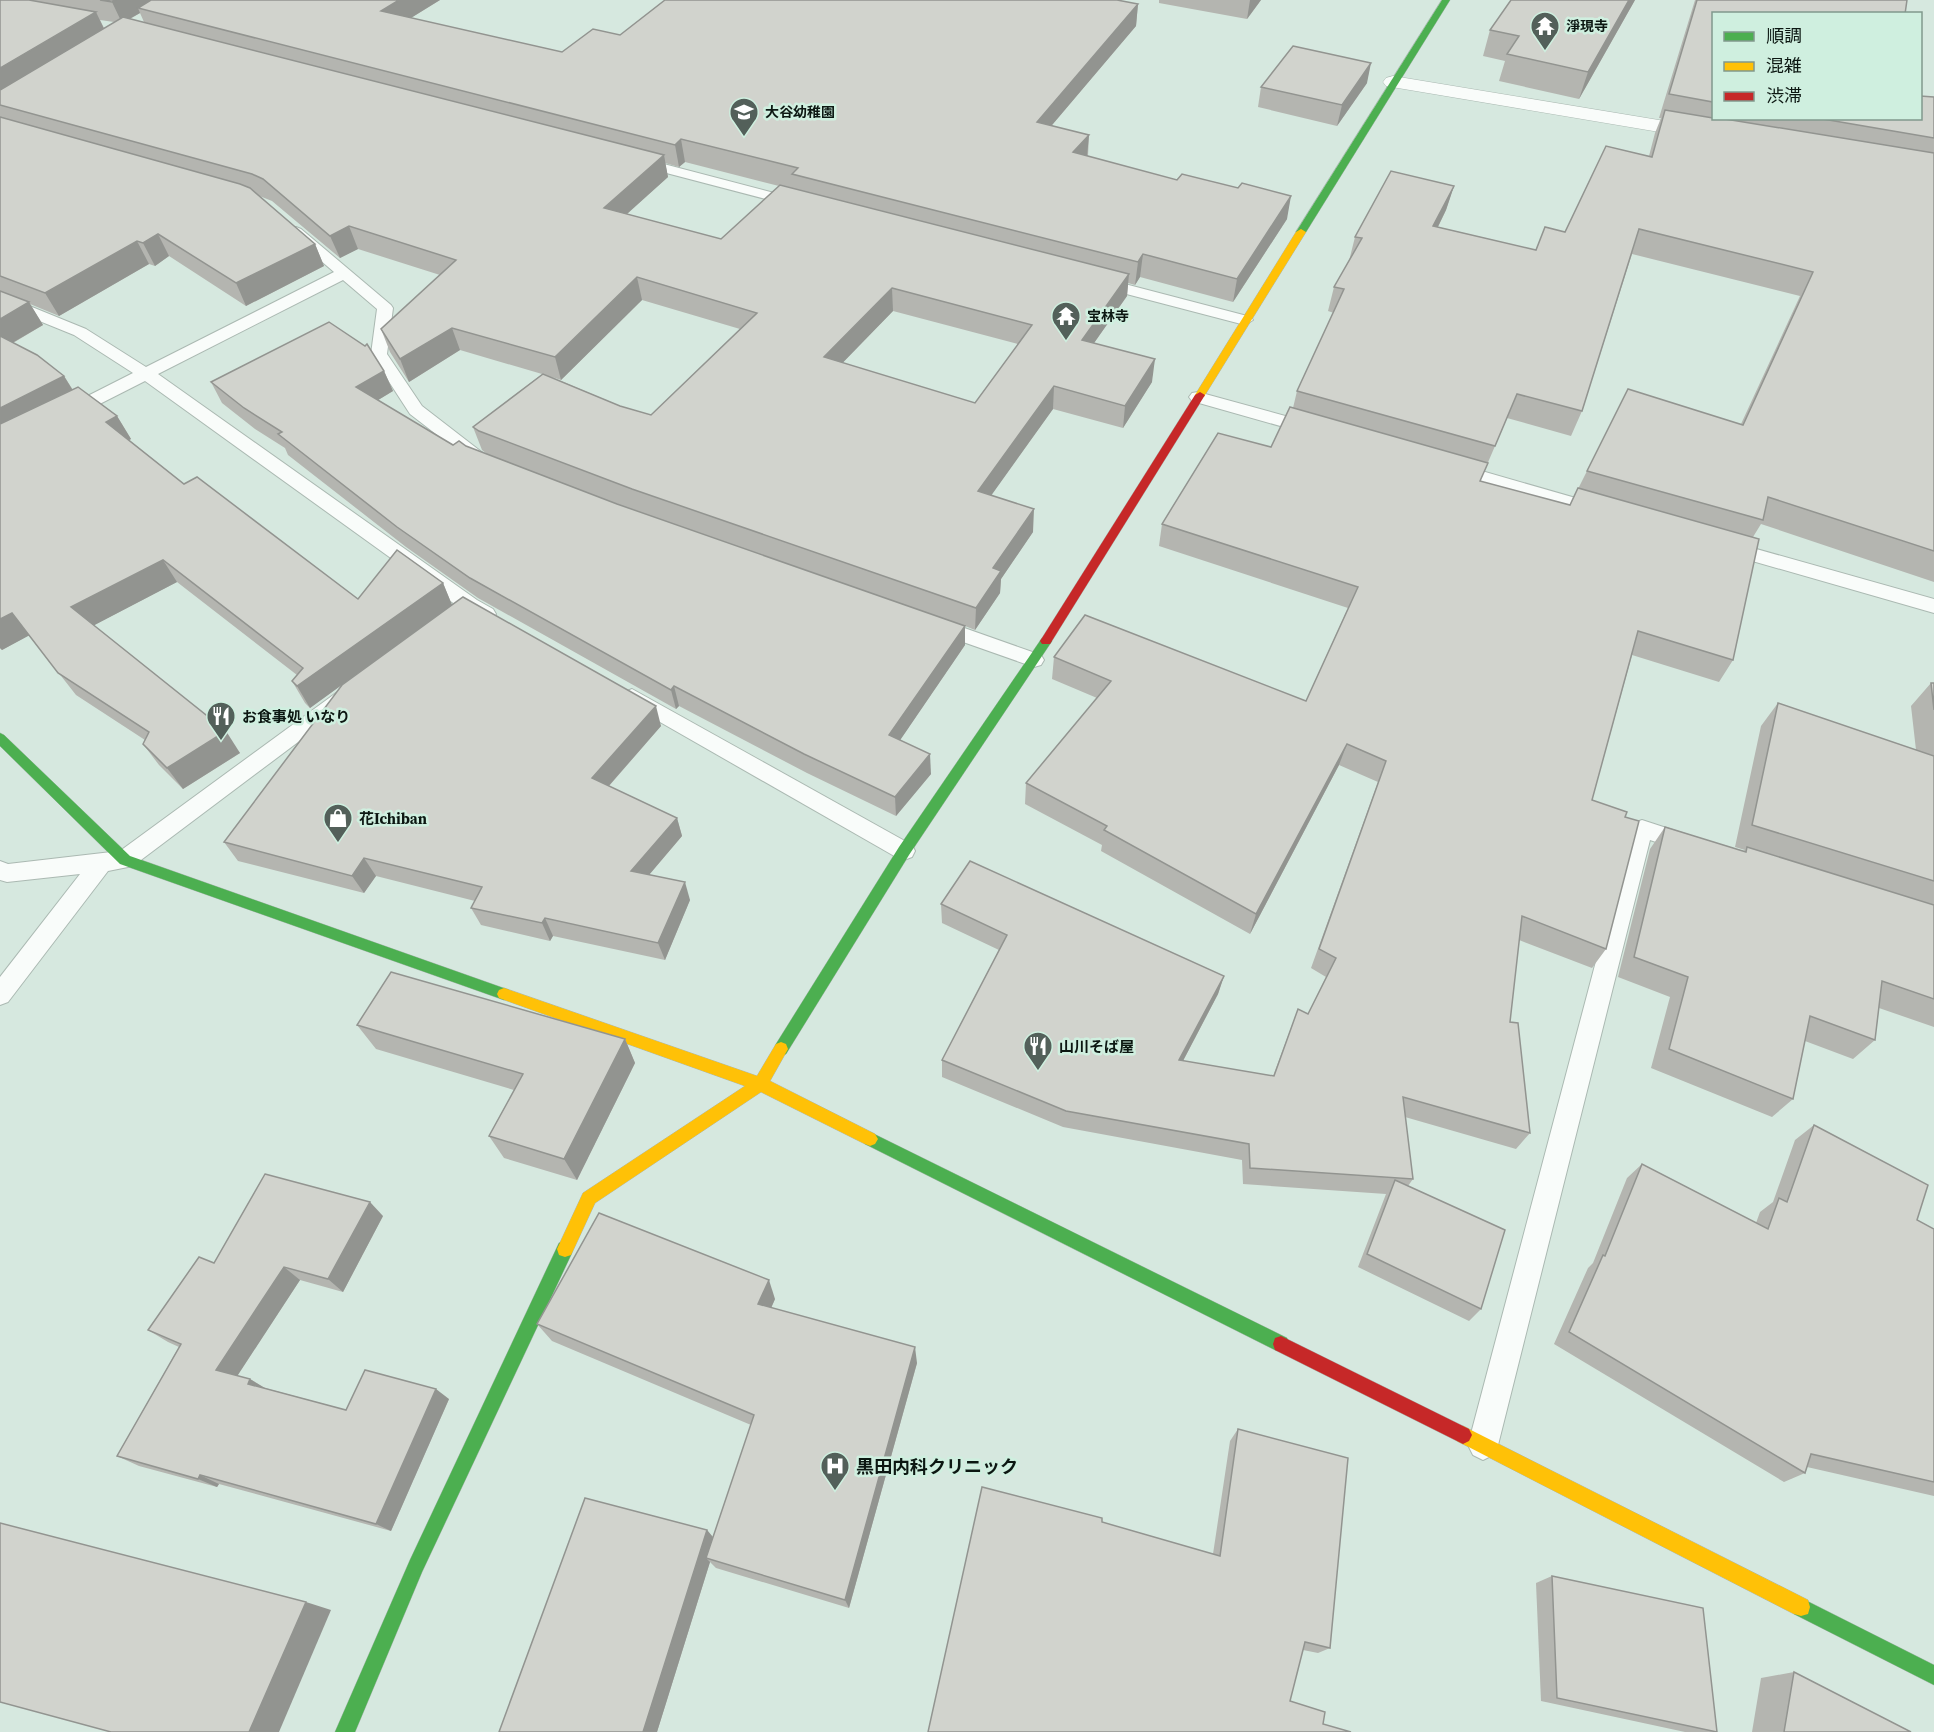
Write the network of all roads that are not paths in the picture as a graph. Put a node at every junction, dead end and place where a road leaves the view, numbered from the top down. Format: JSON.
{"nodes":[{"id":1,"x":1446,"y":0,"type":"edge"},
{"id":2,"x":1393,"y":82,"type":"junction"},
{"id":3,"x":1722,"y":137,"type":"edge"},
{"id":4,"x":624,"y":158,"type":"edge"},
{"id":5,"x":808,"y":206,"type":"edge"},
{"id":6,"x":283,"y":221,"type":"edge"},
{"id":7,"x":343,"y":274,"type":"junction"},
{"id":8,"x":1084,"y":278,"type":"edge"},
{"id":9,"x":0,"y":299,"type":"edge"},
{"id":10,"x":1245,"y":320,"type":"junction"},
{"id":11,"x":146,"y":374,"type":"junction"},
{"id":12,"x":1198,"y":397,"type":"junction"},
{"id":13,"x":52,"y":421,"type":"edge"},
{"id":14,"x":1325,"y":433,"type":"edge"},
{"id":15,"x":1440,"y":465,"type":"edge"},
{"id":16,"x":502,"y":468,"type":"edge"},
{"id":17,"x":1624,"y":518,"type":"edge"},
{"id":18,"x":1716,"y":544,"type":"edge"},
{"id":19,"x":470,"y":605,"type":"junction"},
{"id":20,"x":1934,"y":606,"type":"edge"},
{"id":21,"x":450,"y":619,"type":"edge"},
{"id":22,"x":924,"y":621,"type":"edge"},
{"id":23,"x":501,"y":622,"type":"edge"},
{"id":24,"x":1034,"y":660,"type":"junction"},
{"id":25,"x":614,"y":687,"type":"edge"},
{"id":26,"x":355,"y":690,"type":"edge"},
{"id":27,"x":0,"y":738,"type":"edge"},
{"id":28,"x":1709,"y":850,"type":"edge"},
{"id":29,"x":904,"y":851,"type":"junction"},
{"id":30,"x":114,"y":861,"type":"junction"},
{"id":31,"x":0,"y":870,"type":"edge"},
{"id":32,"x":0,"y":996,"type":"edge"},
{"id":33,"x":760,"y":1084,"type":"junction"},
{"id":34,"x":1483,"y":1445,"type":"junction"},
{"id":35,"x":1934,"y":1674,"type":"edge"},
{"id":36,"x":345,"y":1732,"type":"edge"}],
"edges":[{"from":1,"to":2,"type":"street"},
{"from":2,"to":3,"type":"street"},
{"from":2,"to":10,"type":"street"},
{"from":4,"to":5,"type":"lane"},
{"from":6,"to":7,"type":"lane"},
{"from":7,"to":11,"type":"lane"},
{"from":7,"to":16,"type":"lane"},
{"from":8,"to":10,"type":"lane"},
{"from":9,"to":11,"type":"lane"},
{"from":10,"to":12,"type":"street"},
{"from":11,"to":13,"type":"lane"},
{"from":11,"to":19,"type":"lane"},
{"from":12,"to":14,"type":"lane"},
{"from":12,"to":24,"type":"street"},
{"from":15,"to":17,"type":"lane"},
{"from":18,"to":20,"type":"lane"},
{"from":19,"to":21,"type":"lane"},
{"from":19,"to":23,"type":"lane"},
{"from":22,"to":24,"type":"lane"},
{"from":24,"to":29,"type":"street"},
{"from":25,"to":29,"type":"lane"},
{"from":26,"to":30,"type":"lane"},
{"from":27,"to":30,"type":"street"},
{"from":28,"to":34,"type":"lane"},
{"from":29,"to":33,"type":"street"},
{"from":30,"to":31,"type":"lane"},
{"from":30,"to":32,"type":"lane"},
{"from":30,"to":33,"type":"street"},
{"from":33,"to":34,"type":"street"},
{"from":33,"to":36,"type":"street"},
{"from":34,"to":35,"type":"street"}]}
